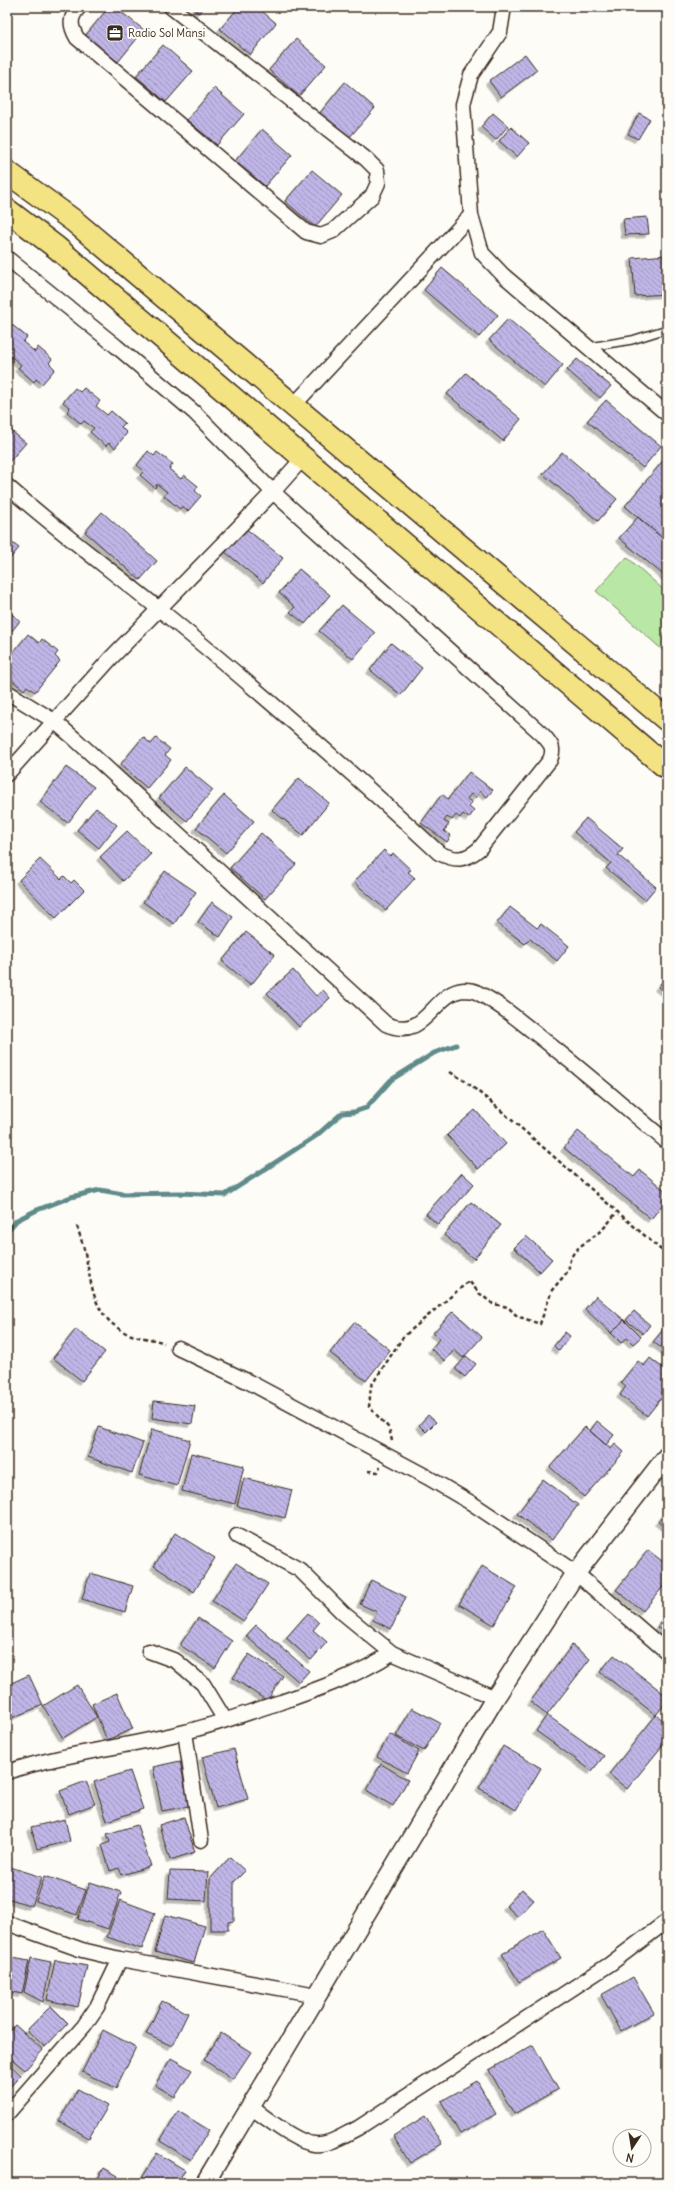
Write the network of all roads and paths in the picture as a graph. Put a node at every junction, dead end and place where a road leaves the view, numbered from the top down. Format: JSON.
{"nodes":[{"id":1,"x":79,"y":7,"type":"edge"},
{"id":2,"x":171,"y":7,"type":"edge"},
{"id":3,"x":504,"y":7,"type":"edge"},
{"id":4,"x":7,"y":172,"type":"edge"},
{"id":5,"x":7,"y":210,"type":"edge"},
{"id":6,"x":471,"y":216,"type":"junction"},
{"id":7,"x":7,"y":258,"type":"edge"},
{"id":8,"x":667,"y":329,"type":"edge"},
{"id":9,"x":588,"y":347,"type":"junction"},
{"id":10,"x":292,"y":406,"type":"junction"},
{"id":11,"x":667,"y":414,"type":"edge"},
{"id":12,"x":303,"y":458,"type":"junction"},
{"id":13,"x":7,"y":486,"type":"edge"},
{"id":14,"x":273,"y":492,"type":"junction"},
{"id":15,"x":159,"y":609,"type":"junction"},
{"id":16,"x":7,"y":692,"type":"edge"},
{"id":17,"x":667,"y":720,"type":"edge"},
{"id":18,"x":54,"y":721,"type":"junction"},
{"id":19,"x":667,"y":768,"type":"edge"},
{"id":20,"x":7,"y":774,"type":"edge"},
{"id":21,"x":450,"y":1072,"type":"dead end"},
{"id":22,"x":667,"y":1142,"type":"edge"},
{"id":23,"x":617,"y":1212,"type":"junction"},
{"id":24,"x":77,"y":1226,"type":"dead end"},
{"id":25,"x":667,"y":1255,"type":"edge"},
{"id":26,"x":178,"y":1348,"type":"joint"},
{"id":27,"x":385,"y":1454,"type":"junction"},
{"id":28,"x":667,"y":1456,"type":"edge"},
{"id":29,"x":368,"y":1471,"type":"dead end"},
{"id":30,"x":237,"y":1536,"type":"dead end"},
{"id":31,"x":576,"y":1573,"type":"junction"},
{"id":32,"x":149,"y":1651,"type":"dead end"},
{"id":33,"x":667,"y":1652,"type":"edge"},
{"id":34,"x":392,"y":1653,"type":"junction"},
{"id":35,"x":495,"y":1698,"type":"junction"},
{"id":36,"x":225,"y":1720,"type":"junction"},
{"id":37,"x":185,"y":1732,"type":"junction"},
{"id":38,"x":7,"y":1772,"type":"edge"},
{"id":39,"x":201,"y":1840,"type":"dead end"},
{"id":40,"x":667,"y":1921,"type":"edge"},
{"id":41,"x":7,"y":1923,"type":"edge"},
{"id":42,"x":120,"y":1959,"type":"junction"},
{"id":43,"x":316,"y":1995,"type":"junction"},
{"id":44,"x":250,"y":2107,"type":"junction"},
{"id":45,"x":7,"y":2114,"type":"edge"},
{"id":46,"x":206,"y":2183,"type":"edge"}],
"edges":[{"from":1,"to":2,"type":"street"},
{"from":3,"to":6,"type":"street"},
{"from":4,"to":10,"type":"main road"},
{"from":5,"to":12,"type":"main road"},
{"from":6,"to":9,"type":"street"},
{"from":6,"to":10,"type":"street"},
{"from":7,"to":14,"type":"street"},
{"from":8,"to":9,"type":"lane"},
{"from":9,"to":11,"type":"street"},
{"from":10,"to":17,"type":"main road"},
{"from":12,"to":14,"type":"street"},
{"from":12,"to":19,"type":"main road"},
{"from":13,"to":15,"type":"street"},
{"from":14,"to":15,"type":"street"},
{"from":14,"to":15,"type":"street"},
{"from":15,"to":18,"type":"street"},
{"from":16,"to":18,"type":"street"},
{"from":18,"to":20,"type":"street"},
{"from":18,"to":22,"type":"street"},
{"from":21,"to":23,"type":"path"},
{"from":23,"to":25,"type":"path"},
{"from":23,"to":27,"type":"path"},
{"from":24,"to":26,"type":"path"},
{"from":26,"to":27,"type":"street"},
{"from":27,"to":29,"type":"path"},
{"from":27,"to":31,"type":"street"},
{"from":28,"to":31,"type":"street"},
{"from":30,"to":34,"type":"street"},
{"from":31,"to":33,"type":"street"},
{"from":31,"to":35,"type":"street"},
{"from":32,"to":36,"type":"street"},
{"from":34,"to":35,"type":"street"},
{"from":34,"to":36,"type":"street"},
{"from":35,"to":43,"type":"street"},
{"from":36,"to":37,"type":"street"},
{"from":37,"to":38,"type":"street"},
{"from":37,"to":39,"type":"street"},
{"from":40,"to":44,"type":"street"},
{"from":41,"to":42,"type":"street"},
{"from":42,"to":43,"type":"street"},
{"from":42,"to":45,"type":"street"},
{"from":43,"to":44,"type":"street"},
{"from":44,"to":46,"type":"street"}]}
